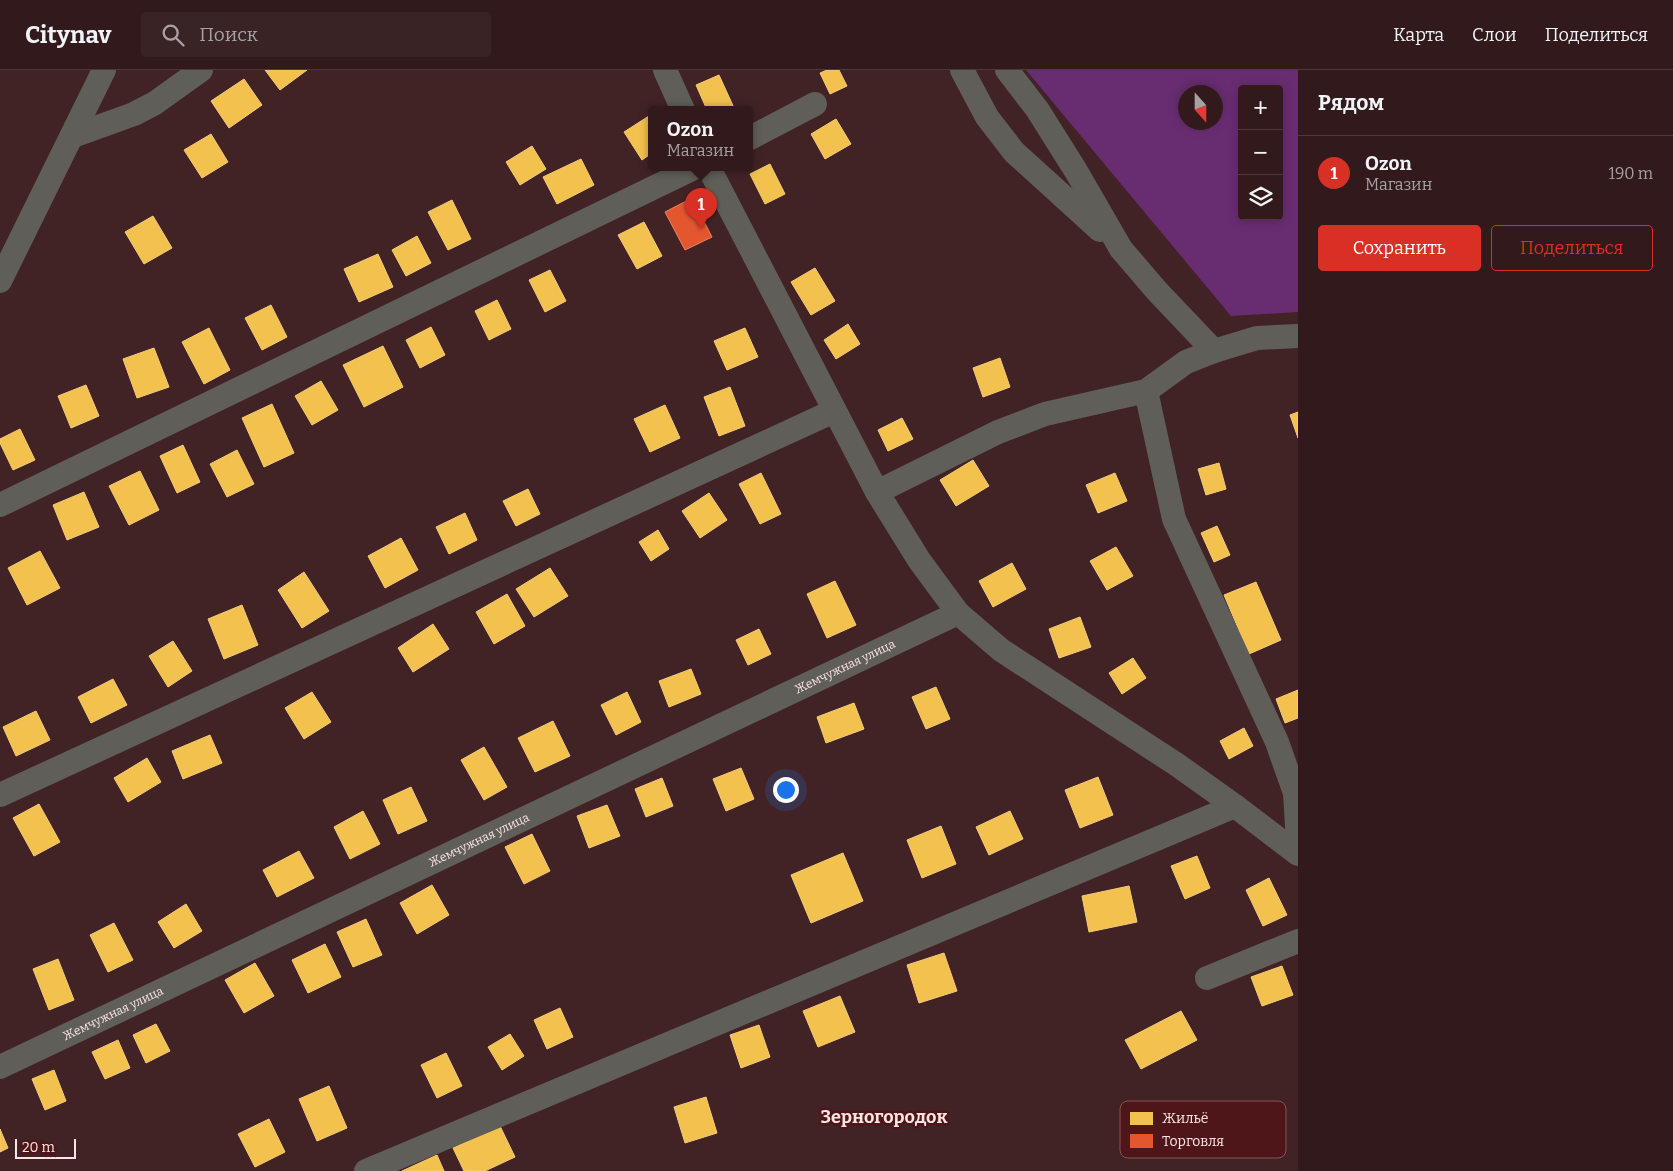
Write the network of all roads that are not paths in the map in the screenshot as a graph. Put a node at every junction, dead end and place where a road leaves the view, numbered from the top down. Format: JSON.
{"nodes":[{"id":1,"x":104,"y":70,"type":"edge"},
{"id":2,"x":201,"y":70,"type":"edge"},
{"id":3,"x":665,"y":70,"type":"edge"},
{"id":4,"x":962,"y":70,"type":"edge"},
{"id":5,"x":1007,"y":70,"type":"edge"},
{"id":6,"x":815,"y":104,"type":"dead end"},
{"id":7,"x":681,"y":106,"type":"edge"},
{"id":8,"x":73,"y":136,"type":"junction"},
{"id":9,"x":753,"y":136,"type":"edge"},
{"id":10,"x":688,"y":171,"type":"edge"},
{"id":11,"x":711,"y":171,"type":"edge"},
{"id":12,"x":1121,"y":248,"type":"junction"},
{"id":13,"x":0,"y":281,"type":"edge"},
{"id":14,"x":1298,"y":336,"type":"edge"},
{"id":15,"x":1214,"y":351,"type":"junction"},
{"id":16,"x":1146,"y":392,"type":"junction"},
{"id":17,"x":834,"y":411,"type":"junction"},
{"id":18,"x":877,"y":492,"type":"junction"},
{"id":19,"x":0,"y":505,"type":"edge"},
{"id":20,"x":958,"y":613,"type":"junction"},
{"id":21,"x":0,"y":795,"type":"edge"},
{"id":22,"x":1235,"y":806,"type":"junction"},
{"id":23,"x":1298,"y":842,"type":"edge"},
{"id":24,"x":1298,"y":854,"type":"edge"},
{"id":25,"x":1298,"y":942,"type":"edge"},
{"id":26,"x":1207,"y":978,"type":"dead end"},
{"id":27,"x":0,"y":1067,"type":"edge"},
{"id":28,"x":366,"y":1171,"type":"edge"}],
"edges":[{"from":1,"to":8,"type":"street"},
{"from":2,"to":8,"type":"street"},
{"from":3,"to":7,"type":"street"},
{"from":4,"to":12,"type":"street"},
{"from":5,"to":12,"type":"street"},
{"from":6,"to":9,"type":"street"},
{"from":8,"to":13,"type":"street"},
{"from":10,"to":19,"type":"street"},
{"from":11,"to":17,"type":"street"},
{"from":12,"to":15,"type":"street"},
{"from":14,"to":15,"type":"street"},
{"from":15,"to":16,"type":"street"},
{"from":16,"to":18,"type":"street"},
{"from":16,"to":23,"type":"street"},
{"from":17,"to":18,"type":"street"},
{"from":17,"to":21,"type":"street"},
{"from":18,"to":20,"type":"street"},
{"from":20,"to":22,"type":"street"},
{"from":20,"to":27,"type":"street","name":"Жемчужная улица"},
{"from":22,"to":24,"type":"street"},
{"from":22,"to":28,"type":"street"},
{"from":25,"to":26,"type":"street"}]}
